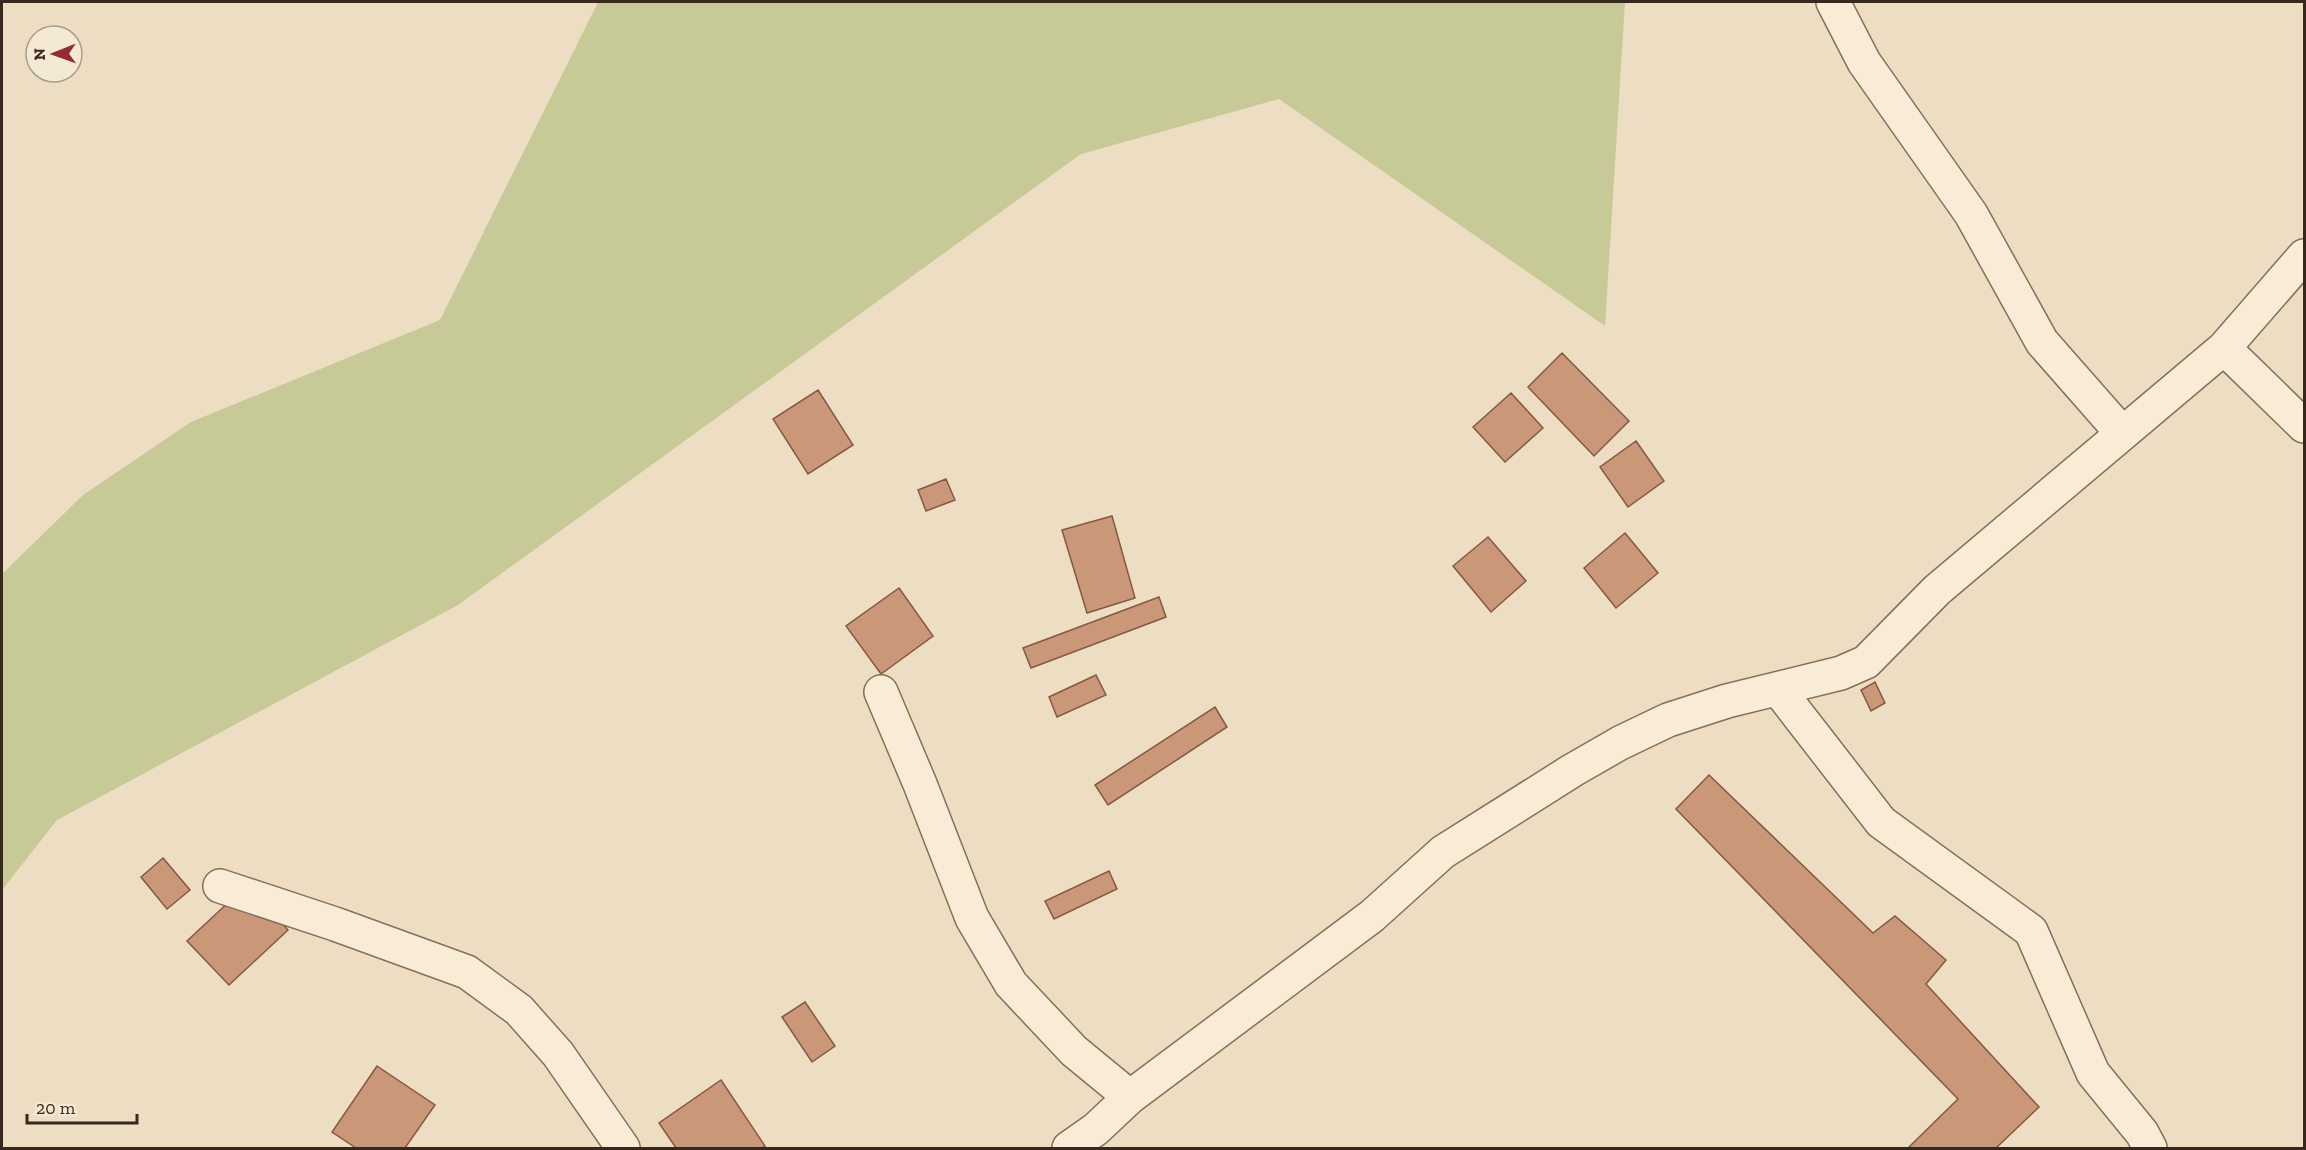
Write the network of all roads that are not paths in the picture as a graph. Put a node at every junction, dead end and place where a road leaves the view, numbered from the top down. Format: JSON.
{"nodes":[{"id":1,"x":1833,"y":2,"type":"edge"},
{"id":2,"x":2304,"y":256,"type":"edge"},
{"id":3,"x":2224,"y":348,"type":"junction"},
{"id":4,"x":2304,"y":426,"type":"edge"},
{"id":5,"x":2122,"y":433,"type":"junction"},
{"id":6,"x":1778,"y":689,"type":"junction"},
{"id":7,"x":881,"y":692,"type":"dead end"},
{"id":8,"x":220,"y":886,"type":"dead end"},
{"id":9,"x":1130,"y":1097,"type":"junction"},
{"id":10,"x":623,"y":1149,"type":"edge"},
{"id":11,"x":1069,"y":1149,"type":"edge"},
{"id":12,"x":2150,"y":1149,"type":"edge"}],
"edges":[{"from":1,"to":5,"type":"street"},
{"from":2,"to":3,"type":"street"},
{"from":3,"to":4,"type":"street"},
{"from":3,"to":5,"type":"street"},
{"from":5,"to":6,"type":"street"},
{"from":6,"to":9,"type":"street"},
{"from":6,"to":12,"type":"street"},
{"from":7,"to":9,"type":"street"},
{"from":8,"to":10,"type":"street"},
{"from":9,"to":11,"type":"street"}]}
